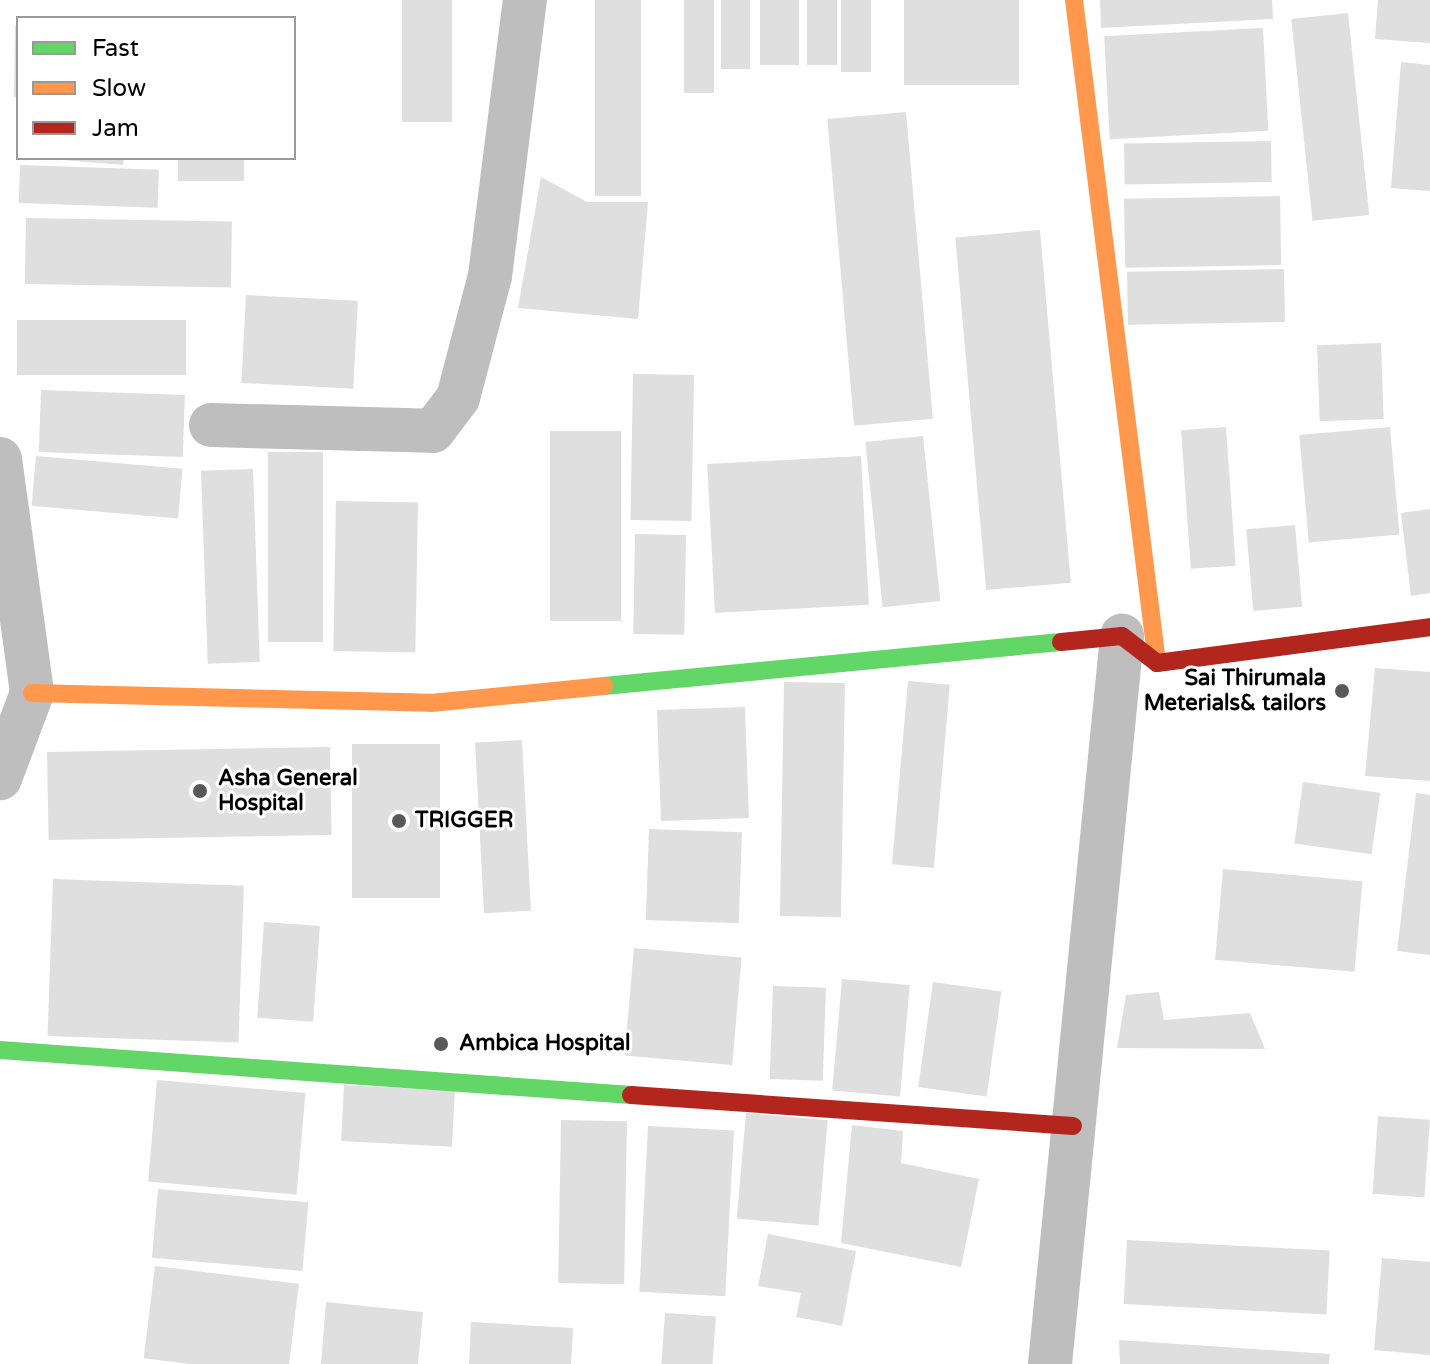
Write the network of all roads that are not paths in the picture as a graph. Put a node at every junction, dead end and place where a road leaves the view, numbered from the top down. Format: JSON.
{"nodes":[{"id":1,"x":525,"y":0,"type":"edge"},
{"id":2,"x":1074,"y":0,"type":"edge"},
{"id":3,"x":211,"y":425,"type":"dead end"},
{"id":4,"x":0,"y":459,"type":"edge"},
{"id":5,"x":1430,"y":627,"type":"edge"},
{"id":6,"x":1122,"y":636,"type":"junction"},
{"id":7,"x":1157,"y":663,"type":"junction"},
{"id":8,"x":32,"y":693,"type":"junction"},
{"id":9,"x":0,"y":778,"type":"edge"},
{"id":10,"x":0,"y":1050,"type":"edge"},
{"id":11,"x":1073,"y":1126,"type":"junction"},
{"id":12,"x":1050,"y":1364,"type":"edge"}],
"edges":[{"from":1,"to":3,"type":"street"},
{"from":2,"to":7,"type":"street"},
{"from":4,"to":8,"type":"street"},
{"from":5,"to":7,"type":"street"},
{"from":6,"to":7,"type":"street"},
{"from":6,"to":8,"type":"street"},
{"from":6,"to":11,"type":"street"},
{"from":8,"to":9,"type":"street"},
{"from":10,"to":11,"type":"street"},
{"from":11,"to":12,"type":"street"}]}
